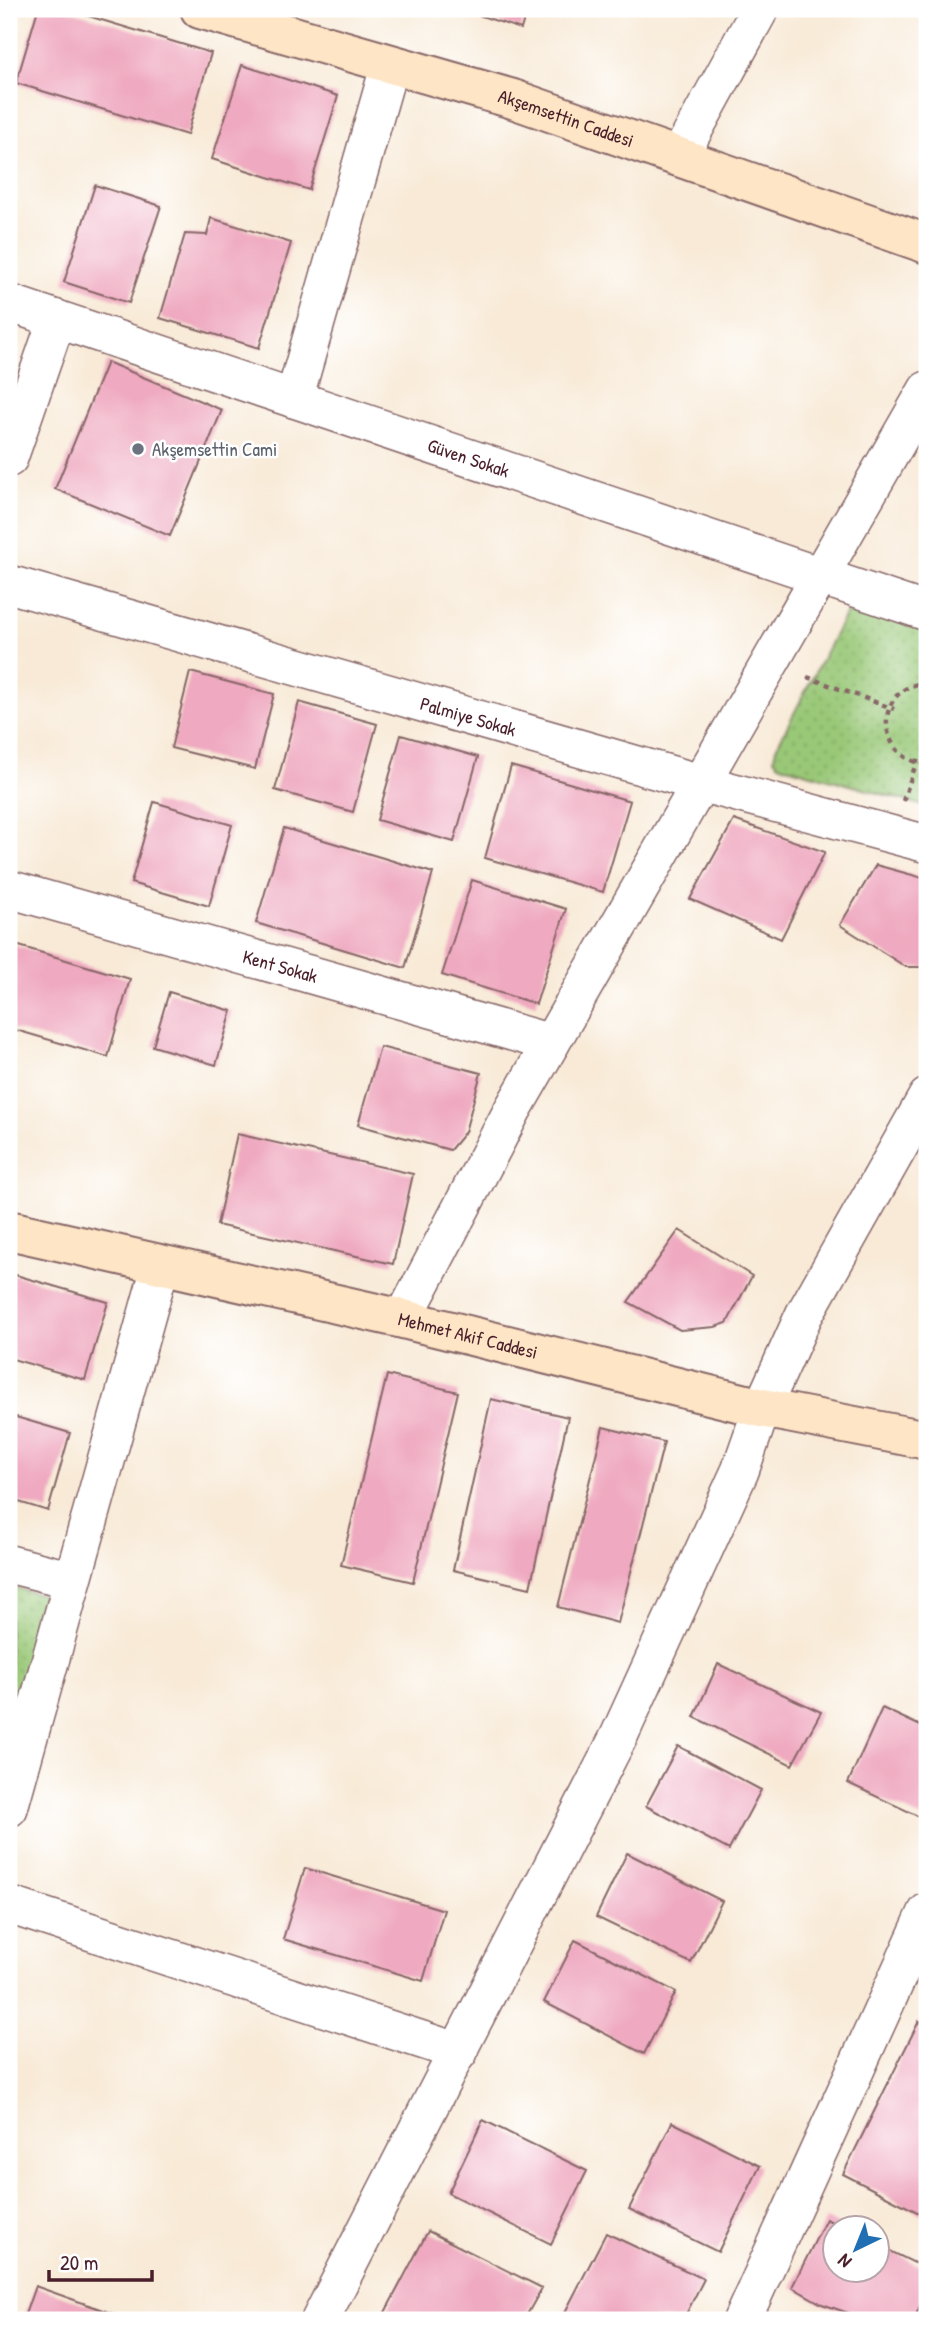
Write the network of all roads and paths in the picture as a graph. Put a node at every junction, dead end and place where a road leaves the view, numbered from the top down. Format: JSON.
{"nodes":[{"id":1,"x":200,"y":9,"type":"edge"},
{"id":2,"x":760,"y":9,"type":"edge"},
{"id":3,"x":248,"y":15,"type":"edge"},
{"id":4,"x":390,"y":64,"type":"junction"},
{"id":5,"x":679,"y":158,"type":"junction"},
{"id":6,"x":927,"y":244,"type":"edge"},
{"id":7,"x":9,"y":303,"type":"edge"},
{"id":8,"x":57,"y":319,"type":"junction"},
{"id":9,"x":927,"y":390,"type":"edge"},
{"id":10,"x":295,"y":399,"type":"junction"},
{"id":11,"x":9,"y":458,"type":"edge"},
{"id":12,"x":820,"y":576,"type":"junction"},
{"id":13,"x":9,"y":584,"type":"edge"},
{"id":14,"x":927,"y":612,"type":"edge"},
{"id":15,"x":807,"y":677,"type":"dead end"},
{"id":16,"x":927,"y":683,"type":"edge"},
{"id":17,"x":892,"y":709,"type":"junction"},
{"id":18,"x":917,"y":761,"type":"junction"},
{"id":19,"x":927,"y":765,"type":"edge"},
{"id":20,"x":700,"y":783,"type":"junction"},
{"id":21,"x":902,"y":805,"type":"dead end"},
{"id":22,"x":927,"y":844,"type":"edge"},
{"id":23,"x":9,"y":889,"type":"edge"},
{"id":24,"x":551,"y":1043,"type":"junction"},
{"id":25,"x":927,"y":1097,"type":"edge"},
{"id":26,"x":9,"y":1230,"type":"edge"},
{"id":27,"x":161,"y":1264,"type":"junction"},
{"id":28,"x":403,"y":1319,"type":"junction"},
{"id":29,"x":762,"y":1408,"type":"junction"},
{"id":30,"x":927,"y":1440,"type":"edge"},
{"id":31,"x":9,"y":1564,"type":"edge"},
{"id":32,"x":72,"y":1580,"type":"junction"},
{"id":33,"x":9,"y":1808,"type":"edge"},
{"id":34,"x":9,"y":1905,"type":"edge"},
{"id":35,"x":927,"y":1912,"type":"edge"},
{"id":36,"x":459,"y":2052,"type":"junction"},
{"id":37,"x":320,"y":2320,"type":"edge"},
{"id":38,"x":742,"y":2320,"type":"edge"}],
"edges":[{"from":1,"to":3,"type":"street","name":"Akşemsettin Caddesi"},
{"from":2,"to":5,"type":"street"},
{"from":3,"to":4,"type":"street","name":"Akşemsettin Caddesi"},
{"from":4,"to":5,"type":"street","name":"Akşemsettin Caddesi"},
{"from":4,"to":10,"type":"street"},
{"from":5,"to":6,"type":"street","name":"Akşemsettin Caddesi"},
{"from":7,"to":8,"type":"street","name":"Güven Sokak"},
{"from":8,"to":10,"type":"street","name":"Güven Sokak"},
{"from":8,"to":11,"type":"street"},
{"from":9,"to":12,"type":"street"},
{"from":10,"to":12,"type":"street","name":"Güven Sokak"},
{"from":12,"to":14,"type":"street","name":"Güven Sokak"},
{"from":12,"to":20,"type":"street"},
{"from":13,"to":20,"type":"street","name":"Palmiye Sokak"},
{"from":15,"to":17,"type":"path"},
{"from":16,"to":17,"type":"path"},
{"from":17,"to":18,"type":"path"},
{"from":18,"to":19,"type":"path"},
{"from":18,"to":21,"type":"path"},
{"from":20,"to":22,"type":"street","name":"Palmiye Sokak"},
{"from":20,"to":24,"type":"street"},
{"from":23,"to":24,"type":"street","name":"Kent Sokak"},
{"from":24,"to":28,"type":"street"},
{"from":25,"to":29,"type":"street"},
{"from":26,"to":27,"type":"street","name":"Mehmet Akif Caddesi"},
{"from":27,"to":28,"type":"street","name":"Mehmet Akif Caddesi"},
{"from":27,"to":32,"type":"street"},
{"from":28,"to":29,"type":"street","name":"Mehmet Akif Caddesi"},
{"from":29,"to":30,"type":"street","name":"Mehmet Akif Caddesi"},
{"from":29,"to":36,"type":"street"},
{"from":31,"to":32,"type":"street"},
{"from":32,"to":33,"type":"street"},
{"from":34,"to":36,"type":"street"},
{"from":35,"to":38,"type":"street"},
{"from":36,"to":37,"type":"street"}]}
